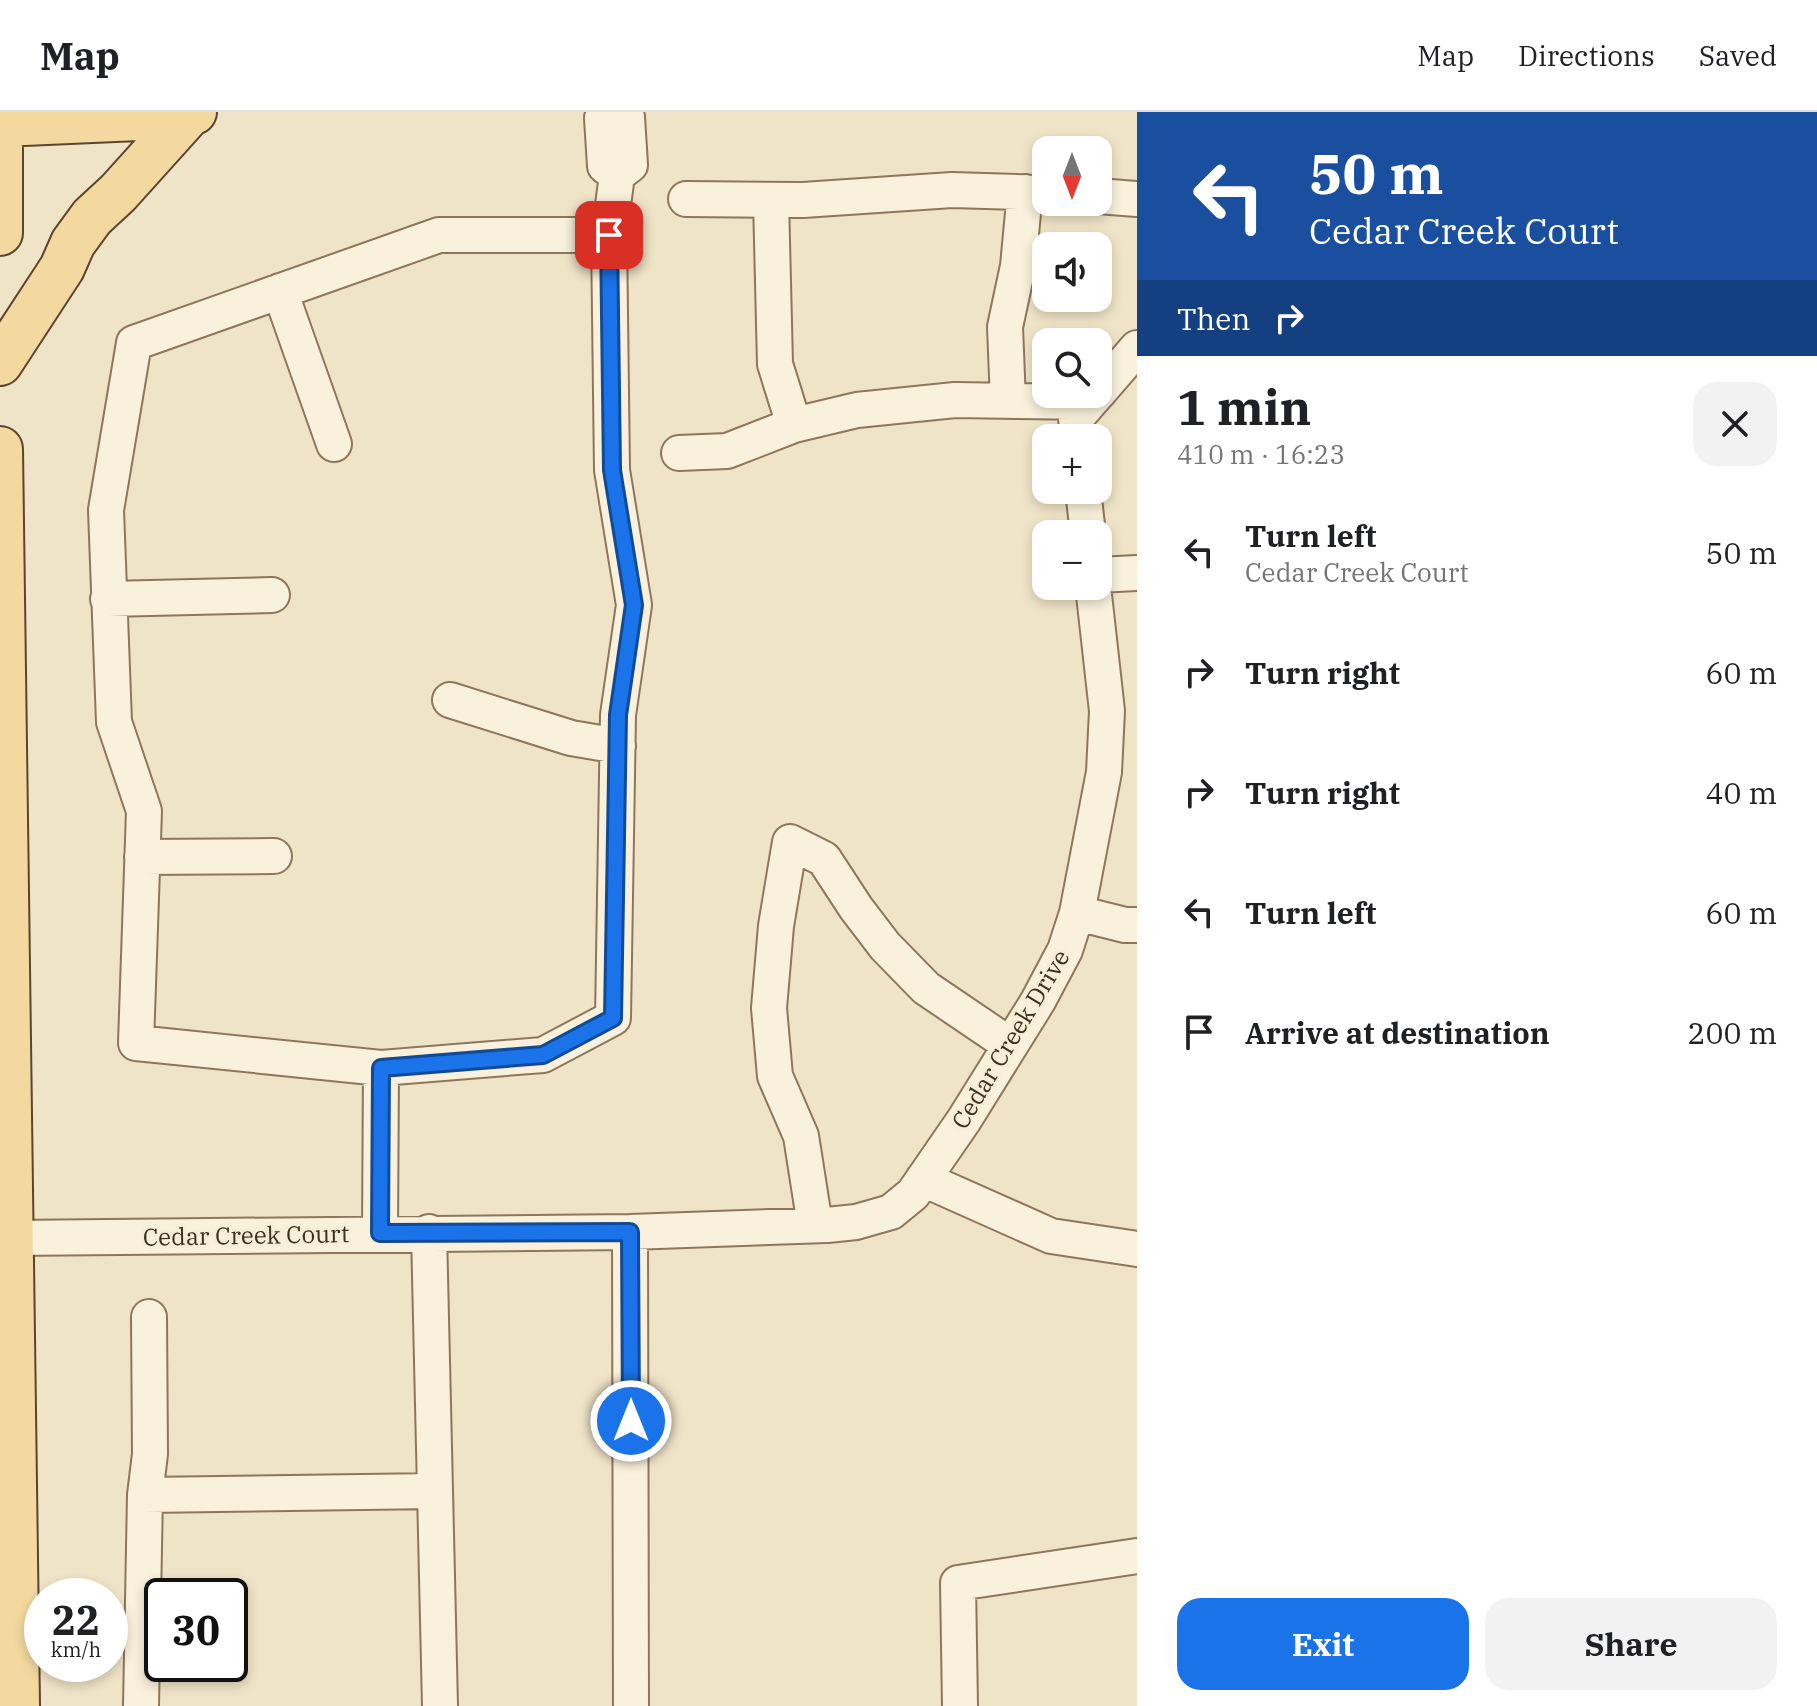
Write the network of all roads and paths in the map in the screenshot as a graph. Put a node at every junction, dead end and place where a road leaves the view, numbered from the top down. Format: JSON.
{"nodes":[{"id":1,"x":7,"y":112,"type":"edge"},
{"id":2,"x":190,"y":112,"type":"edge"},
{"id":3,"x":607,"y":112,"type":"edge"},
{"id":4,"x":622,"y":112,"type":"edge"},
{"id":5,"x":0,"y":123,"type":"edge"},
{"id":6,"x":617,"y":175,"type":"junction"},
{"id":7,"x":1032,"y":192,"type":"edge"},
{"id":8,"x":1112,"y":197,"type":"edge"},
{"id":9,"x":686,"y":199,"type":"dead end"},
{"id":10,"x":1137,"y":199,"type":"edge"},
{"id":11,"x":771,"y":200,"type":"junction"},
{"id":12,"x":1032,"y":208,"type":"edge"},
{"id":13,"x":0,"y":233,"type":"edge"},
{"id":14,"x":609,"y":235,"type":"junction"},
{"id":15,"x":280,"y":291,"type":"junction"},
{"id":16,"x":1137,"y":348,"type":"edge"},
{"id":17,"x":0,"y":363,"type":"edge"},
{"id":18,"x":1112,"y":377,"type":"edge"},
{"id":19,"x":1032,"y":400,"type":"edge"},
{"id":20,"x":1008,"y":401,"type":"junction"},
{"id":21,"x":794,"y":425,"type":"junction"},
{"id":22,"x":334,"y":444,"type":"dead end"},
{"id":23,"x":0,"y":449,"type":"edge"},
{"id":24,"x":679,"y":453,"type":"dead end"},
{"id":25,"x":1137,"y":573,"type":"edge"},
{"id":26,"x":1112,"y":574,"type":"edge"},
{"id":27,"x":272,"y":595,"type":"dead end"},
{"id":28,"x":108,"y":599,"type":"junction"},
{"id":29,"x":1095,"y":600,"type":"edge"},
{"id":30,"x":450,"y":700,"type":"dead end"},
{"id":31,"x":618,"y":746,"type":"junction"},
{"id":32,"x":274,"y":856,"type":"dead end"},
{"id":33,"x":142,"y":857,"type":"junction"},
{"id":34,"x":1077,"y":913,"type":"junction"},
{"id":35,"x":1137,"y":925,"type":"edge"},
{"id":36,"x":1010,"y":1045,"type":"junction"},
{"id":37,"x":381,"y":1068,"type":"junction"},
{"id":38,"x":923,"y":1179,"type":"junction"},
{"id":39,"x":815,"y":1225,"type":"junction"},
{"id":40,"x":429,"y":1232,"type":"junction"},
{"id":41,"x":630,"y":1232,"type":"junction"},
{"id":42,"x":380,"y":1233,"type":"junction"},
{"id":43,"x":11,"y":1238,"type":"junction"},
{"id":44,"x":1137,"y":1249,"type":"edge"},
{"id":45,"x":149,"y":1317,"type":"dead end"},
{"id":46,"x":435,"y":1491,"type":"junction"},
{"id":47,"x":145,"y":1495,"type":"junction"},
{"id":48,"x":1137,"y":1556,"type":"edge"},
{"id":49,"x":17,"y":1706,"type":"edge"},
{"id":50,"x":141,"y":1706,"type":"edge"},
{"id":51,"x":440,"y":1706,"type":"edge"},
{"id":52,"x":631,"y":1706,"type":"edge"},
{"id":53,"x":960,"y":1706,"type":"edge"}],
"edges":[{"from":1,"to":5,"type":"main road"},
{"from":2,"to":5,"type":"main road"},
{"from":2,"to":17,"type":"main road"},
{"from":3,"to":6,"type":"street"},
{"from":4,"to":6,"type":"street"},
{"from":5,"to":13,"type":"main road"},
{"from":6,"to":14,"type":"street"},
{"from":7,"to":11,"type":"street"},
{"from":8,"to":10,"type":"street"},
{"from":9,"to":11,"type":"street"},
{"from":11,"to":21,"type":"street"},
{"from":12,"to":20,"type":"street"},
{"from":14,"to":15,"type":"street"},
{"from":14,"to":31,"type":"street"},
{"from":15,"to":22,"type":"street"},
{"from":15,"to":28,"type":"street"},
{"from":16,"to":18,"type":"street"},
{"from":19,"to":20,"type":"street"},
{"from":20,"to":21,"type":"street"},
{"from":21,"to":24,"type":"street"},
{"from":23,"to":43,"type":"main road"},
{"from":25,"to":26,"type":"street"},
{"from":27,"to":28,"type":"street"},
{"from":28,"to":33,"type":"street"},
{"from":29,"to":34,"type":"street","name":"Cedar Creek Drive"},
{"from":30,"to":31,"type":"street"},
{"from":31,"to":37,"type":"street"},
{"from":32,"to":33,"type":"street"},
{"from":33,"to":37,"type":"street"},
{"from":34,"to":35,"type":"street"},
{"from":34,"to":36,"type":"street","name":"Cedar Creek Drive"},
{"from":36,"to":38,"type":"street","name":"Cedar Creek Drive"},
{"from":36,"to":39,"type":"street"},
{"from":37,"to":42,"type":"street"},
{"from":38,"to":39,"type":"street","name":"Cedar Creek Drive"},
{"from":38,"to":44,"type":"street"},
{"from":39,"to":41,"type":"street","name":"Cedar Creek Drive"},
{"from":40,"to":41,"type":"street","name":"Cedar Creek Court"},
{"from":40,"to":42,"type":"street","name":"Cedar Creek Court"},
{"from":40,"to":46,"type":"street"},
{"from":41,"to":52,"type":"street"},
{"from":42,"to":43,"type":"street","name":"Cedar Creek Court"},
{"from":43,"to":49,"type":"main road"},
{"from":45,"to":47,"type":"street"},
{"from":46,"to":47,"type":"street"},
{"from":46,"to":51,"type":"street"},
{"from":47,"to":50,"type":"street"},
{"from":48,"to":53,"type":"street"}]}
